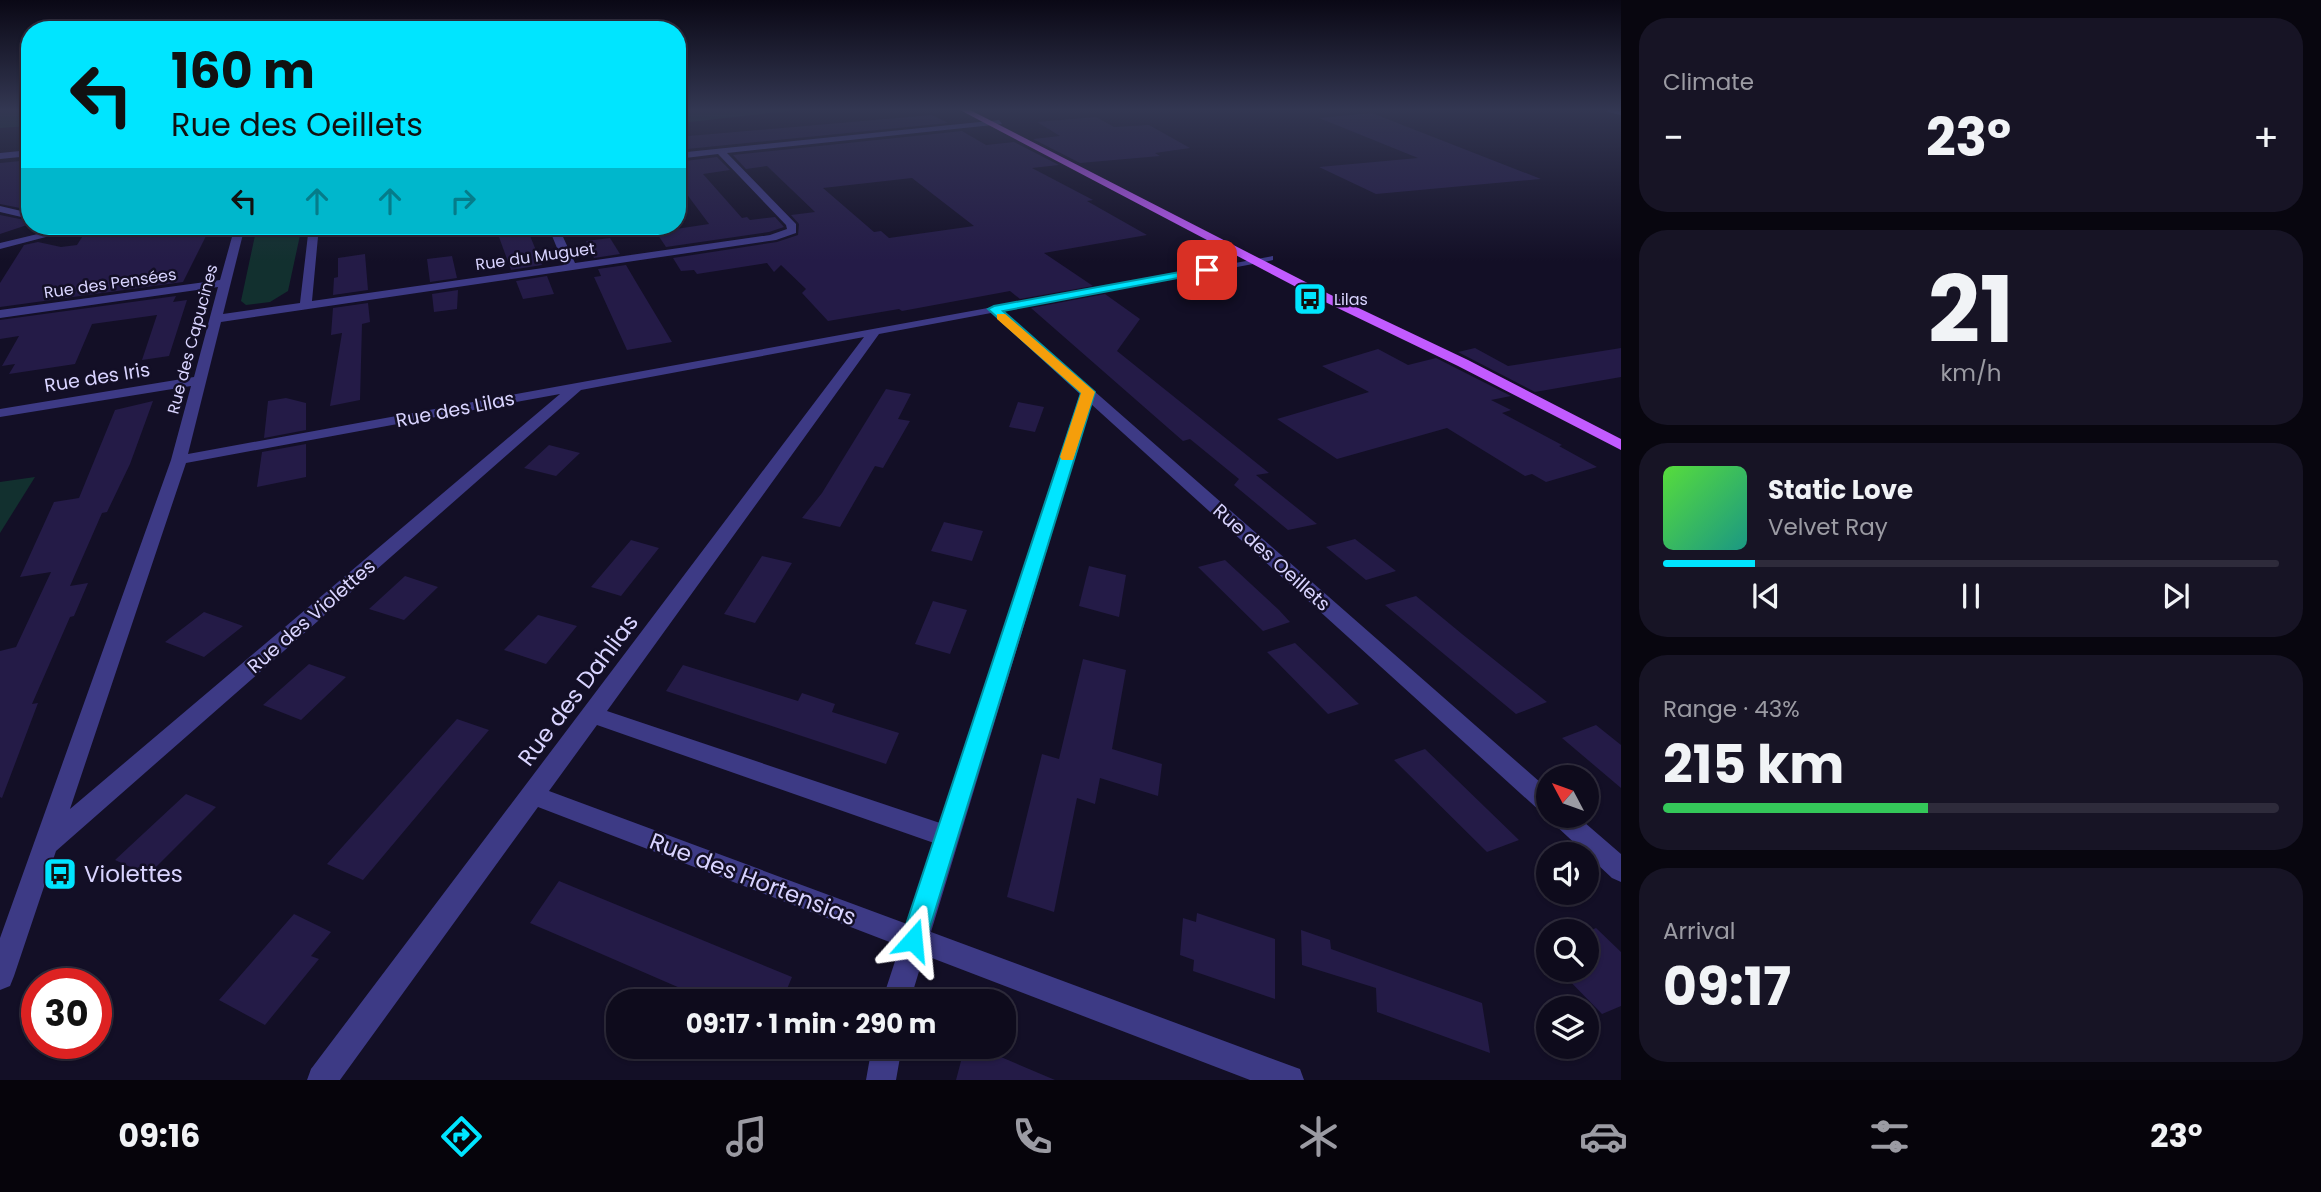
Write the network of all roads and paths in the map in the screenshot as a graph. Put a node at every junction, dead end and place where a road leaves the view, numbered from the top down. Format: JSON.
{"nodes":[{"id":1,"x":729,"y":160,"type":"edge"},
{"id":2,"x":1069,"y":160,"type":"edge"},
{"id":3,"x":0,"y":209,"type":"edge"},
{"id":4,"x":21,"y":214,"type":"edge"},
{"id":5,"x":43,"y":235,"type":"edge"},
{"id":6,"x":238,"y":235,"type":"edge"},
{"id":7,"x":312,"y":235,"type":"edge"},
{"id":8,"x":557,"y":235,"type":"edge"},
{"id":9,"x":0,"y":246,"type":"edge"},
{"id":10,"x":1262,"y":260,"type":"junction"},
{"id":11,"x":571,"y":267,"type":"junction"},
{"id":12,"x":225,"y":283,"type":"junction"},
{"id":13,"x":306,"y":306,"type":"junction"},
{"id":14,"x":994,"y":309,"type":"junction"},
{"id":15,"x":0,"y":314,"type":"edge"},
{"id":16,"x":215,"y":319,"type":"junction"},
{"id":17,"x":875,"y":331,"type":"junction"},
{"id":18,"x":200,"y":380,"type":"junction"},
{"id":19,"x":577,"y":387,"type":"junction"},
{"id":20,"x":1088,"y":392,"type":"junction"},
{"id":21,"x":0,"y":412,"type":"edge"},
{"id":22,"x":1621,"y":445,"type":"edge"},
{"id":23,"x":179,"y":460,"type":"junction"},
{"id":24,"x":592,"y":715,"type":"junction"},
{"id":25,"x":1536,"y":793,"type":"edge"},
{"id":26,"x":533,"y":795,"type":"junction"},
{"id":27,"x":1574,"y":828,"type":"edge"},
{"id":28,"x":947,"y":836,"type":"junction"},
{"id":29,"x":45,"y":845,"type":"junction"},
{"id":30,"x":1621,"y":870,"type":"edge"},
{"id":31,"x":913,"y":940,"type":"junction"},
{"id":32,"x":0,"y":976,"type":"edge"},
{"id":33,"x":899,"y":989,"type":"edge"},
{"id":34,"x":885,"y":1059,"type":"edge"},
{"id":35,"x":323,"y":1080,"type":"edge"},
{"id":36,"x":881,"y":1080,"type":"edge"},
{"id":37,"x":1289,"y":1080,"type":"edge"}],
"edges":[{"from":1,"to":11,"type":"street","name":"Rue du Muguet"},
{"from":2,"to":10,"type":"main road"},
{"from":3,"to":4,"type":"street"},
{"from":5,"to":9,"type":"street"},
{"from":6,"to":12,"type":"street","name":"Rue des Capucines"},
{"from":7,"to":13,"type":"street"},
{"from":8,"to":11,"type":"street"},
{"from":10,"to":14,"type":"street","name":"Rue des Lilas"},
{"from":10,"to":22,"type":"main road"},
{"from":11,"to":13,"type":"street","name":"Rue du Muguet"},
{"from":12,"to":15,"type":"street","name":"Rue des Pensées"},
{"from":12,"to":16,"type":"street","name":"Rue des Capucines"},
{"from":13,"to":16,"type":"street","name":"Rue du Muguet"},
{"from":14,"to":17,"type":"street","name":"Rue des Lilas"},
{"from":14,"to":20,"type":"street","name":"Rue des Oeillets"},
{"from":16,"to":18,"type":"street","name":"Rue des Capucines"},
{"from":17,"to":19,"type":"street","name":"Rue des Lilas"},
{"from":17,"to":24,"type":"street","name":"Rue des Dahlias"},
{"from":18,"to":21,"type":"street","name":"Rue des Iris"},
{"from":18,"to":23,"type":"street","name":"Rue des Capucines"},
{"from":19,"to":23,"type":"street","name":"Rue des Lilas"},
{"from":19,"to":29,"type":"street","name":"Rue des Violettes"},
{"from":20,"to":25,"type":"street","name":"Rue des Oeillets"},
{"from":20,"to":28,"type":"street"},
{"from":23,"to":29,"type":"street"},
{"from":24,"to":26,"type":"street","name":"Rue des Dahlias"},
{"from":24,"to":28,"type":"street"},
{"from":26,"to":31,"type":"street","name":"Rue des Hortensias"},
{"from":26,"to":35,"type":"street","name":"Rue des Dahlias"},
{"from":27,"to":30,"type":"street"},
{"from":28,"to":31,"type":"street"},
{"from":29,"to":32,"type":"street"},
{"from":31,"to":33,"type":"street"},
{"from":31,"to":37,"type":"street","name":"Rue des Hortensias"},
{"from":34,"to":36,"type":"street"}]}
